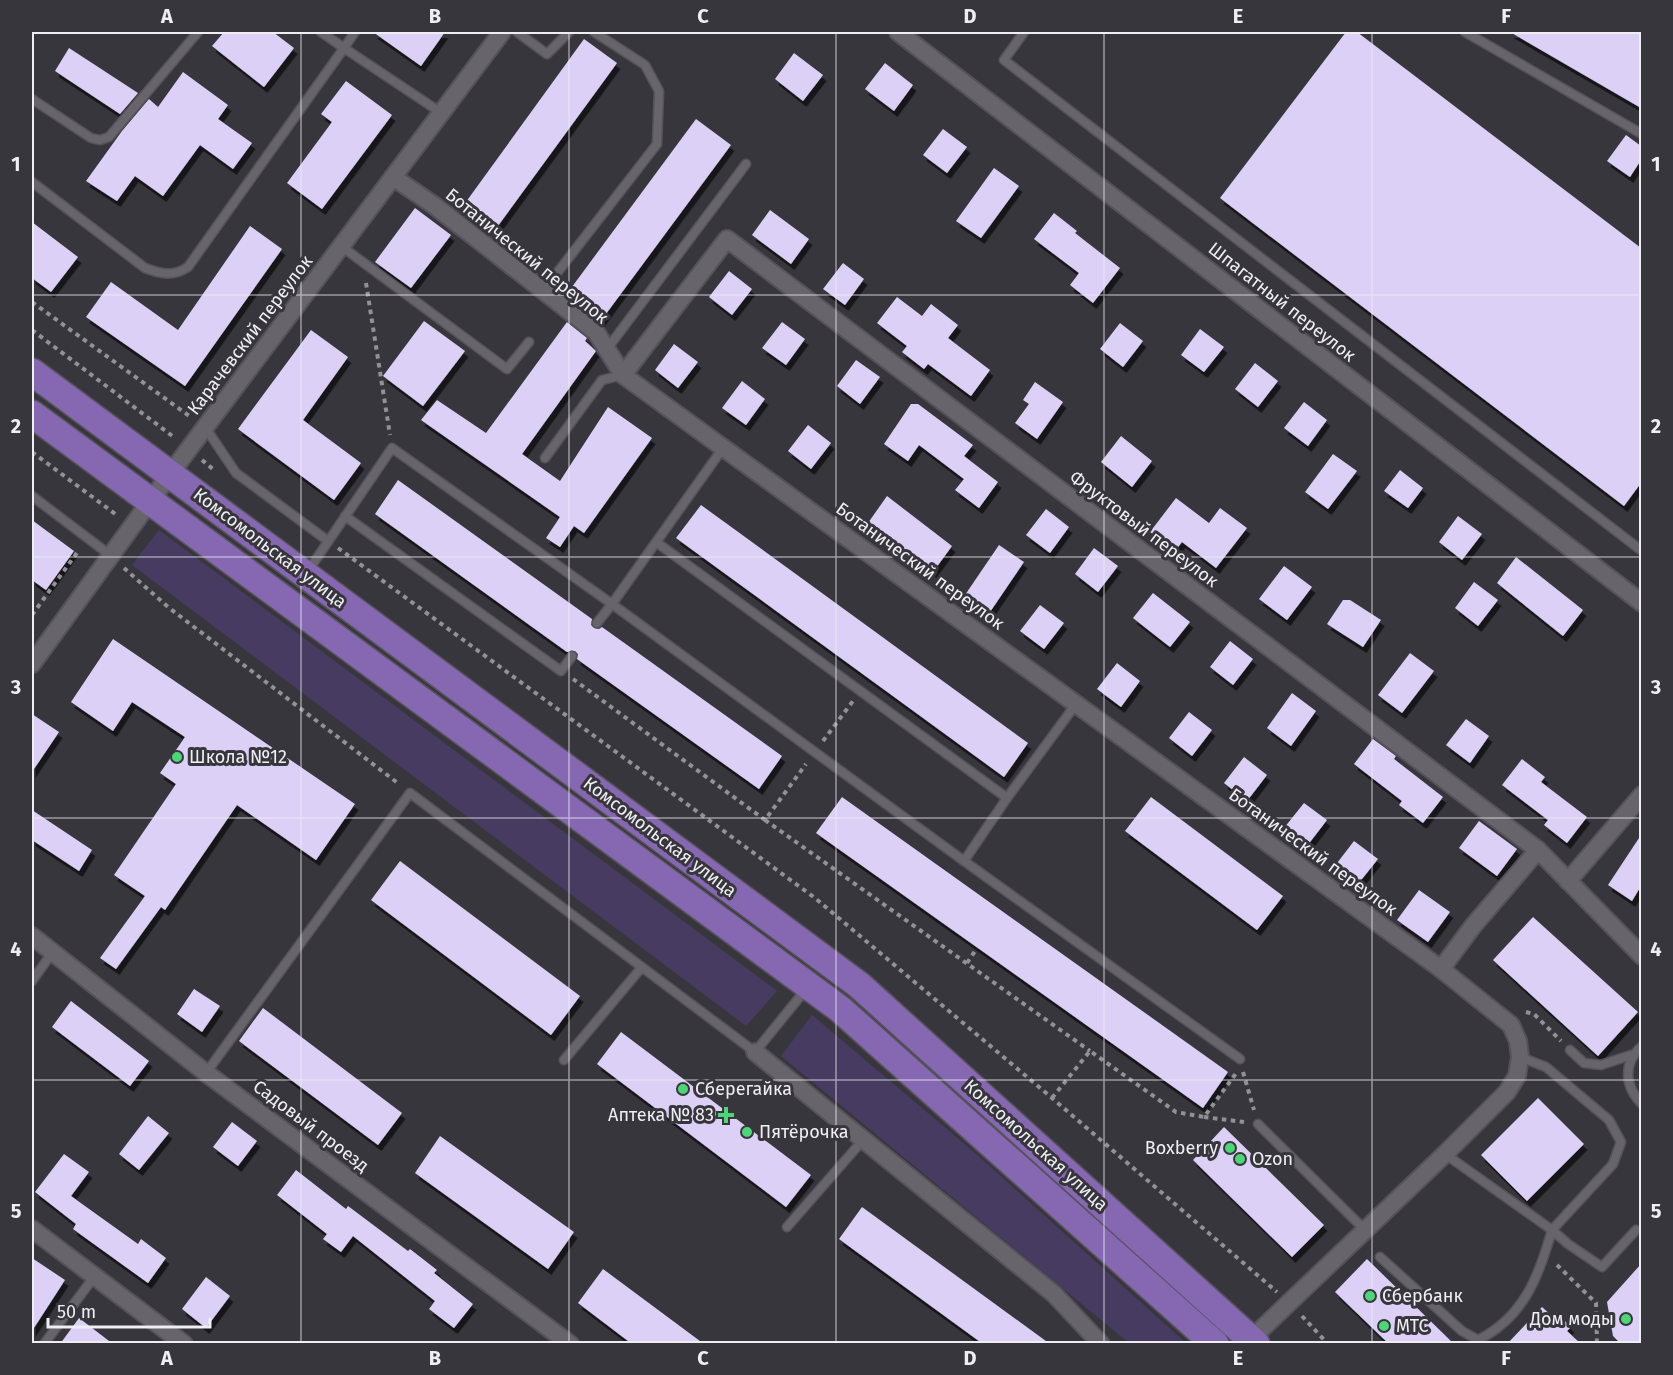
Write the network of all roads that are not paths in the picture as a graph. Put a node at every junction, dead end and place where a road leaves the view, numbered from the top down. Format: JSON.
{"nodes":[{"id":1,"x":198,"y":32,"type":"edge"},
{"id":2,"x":321,"y":32,"type":"edge"},
{"id":3,"x":355,"y":32,"type":"edge"},
{"id":4,"x":502,"y":32,"type":"edge"},
{"id":5,"x":517,"y":32,"type":"edge"},
{"id":6,"x":569,"y":32,"type":"edge"},
{"id":7,"x":594,"y":32,"type":"edge"},
{"id":8,"x":898,"y":32,"type":"edge"},
{"id":9,"x":1024,"y":32,"type":"edge"},
{"id":10,"x":1465,"y":32,"type":"edge"},
{"id":11,"x":344,"y":48,"type":"junction"},
{"id":12,"x":32,"y":99,"type":"edge"},
{"id":13,"x":440,"y":112,"type":"junction"},
{"id":14,"x":1641,"y":134,"type":"edge"},
{"id":15,"x":746,"y":164,"type":"dead end"},
{"id":16,"x":393,"y":177,"type":"junction"},
{"id":17,"x":32,"y":182,"type":"edge"},
{"id":18,"x":342,"y":246,"type":"junction"},
{"id":19,"x":543,"y":291,"type":"junction"},
{"id":20,"x":529,"y":342,"type":"dead end"},
{"id":21,"x":606,"y":349,"type":"junction"},
{"id":22,"x":32,"y":372,"type":"edge"},
{"id":23,"x":623,"y":375,"type":"junction"},
{"id":24,"x":32,"y":414,"type":"edge"},
{"id":25,"x":205,"y":427,"type":"junction"},
{"id":26,"x":723,"y":448,"type":"junction"},
{"id":27,"x":545,"y":458,"type":"dead end"},
{"id":28,"x":170,"y":474,"type":"junction"},
{"id":29,"x":32,"y":496,"type":"edge"},
{"id":30,"x":151,"y":500,"type":"junction"},
{"id":31,"x":345,"y":516,"type":"junction"},
{"id":32,"x":328,"y":541,"type":"junction"},
{"id":33,"x":656,"y":542,"type":"junction"},
{"id":34,"x":1641,"y":551,"type":"edge"},
{"id":35,"x":110,"y":555,"type":"junction"},
{"id":36,"x":305,"y":575,"type":"junction"},
{"id":37,"x":1641,"y":603,"type":"edge"},
{"id":38,"x":612,"y":604,"type":"junction"},
{"id":39,"x":597,"y":623,"type":"dead end"},
{"id":40,"x":572,"y":656,"type":"dead end"},
{"id":41,"x":32,"y":664,"type":"edge"},
{"id":42,"x":1076,"y":704,"type":"junction"},
{"id":43,"x":1641,"y":795,"type":"edge"},
{"id":44,"x":1007,"y":798,"type":"junction"},
{"id":45,"x":1538,"y":850,"type":"junction"},
{"id":46,"x":964,"y":861,"type":"junction"},
{"id":47,"x":1568,"y":881,"type":"junction"},
{"id":48,"x":32,"y":936,"type":"edge"},
{"id":49,"x":52,"y":953,"type":"junction"},
{"id":50,"x":1641,"y":956,"type":"edge"},
{"id":51,"x":642,"y":967,"type":"junction"},
{"id":52,"x":1441,"y":969,"type":"junction"},
{"id":53,"x":32,"y":981,"type":"edge"},
{"id":54,"x":809,"y":985,"type":"junction"},
{"id":55,"x":1641,"y":1046,"type":"edge"},
{"id":56,"x":1570,"y":1050,"type":"dead end"},
{"id":57,"x":755,"y":1052,"type":"junction"},
{"id":58,"x":1631,"y":1055,"type":"junction"},
{"id":59,"x":1520,"y":1057,"type":"junction"},
{"id":60,"x":1240,"y":1059,"type":"dead end"},
{"id":61,"x":564,"y":1060,"type":"dead end"},
{"id":62,"x":206,"y":1073,"type":"junction"},
{"id":63,"x":1641,"y":1104,"type":"edge"},
{"id":64,"x":1258,"y":1124,"type":"road end"},
{"id":65,"x":863,"y":1140,"type":"junction"},
{"id":66,"x":1445,"y":1154,"type":"junction"},
{"id":67,"x":787,"y":1227,"type":"dead end"},
{"id":68,"x":32,"y":1229,"type":"edge"},
{"id":69,"x":1365,"y":1230,"type":"junction"},
{"id":70,"x":1552,"y":1230,"type":"junction"},
{"id":71,"x":1636,"y":1230,"type":"dead end"},
{"id":72,"x":1380,"y":1257,"type":"dead end"},
{"id":73,"x":94,"y":1277,"type":"junction"},
{"id":74,"x":1253,"y":1341,"type":"edge"},
{"id":75,"x":44,"y":1344,"type":"edge"},
{"id":76,"x":184,"y":1344,"type":"edge"},
{"id":77,"x":570,"y":1344,"type":"edge"},
{"id":78,"x":1101,"y":1344,"type":"edge"},
{"id":79,"x":1215,"y":1344,"type":"edge"}],
"edges":[{"from":1,"to":12,"type":"lane"},
{"from":2,"to":11,"type":"lane"},
{"from":3,"to":11,"type":"lane"},
{"from":4,"to":13,"type":"street","name":"Карачевский переулок"},
{"from":5,"to":6,"type":"lane"},
{"from":7,"to":19,"type":"lane"},
{"from":8,"to":37,"type":"street","name":"Шпагатный переулок"},
{"from":9,"to":34,"type":"lane"},
{"from":10,"to":14,"type":"lane"},
{"from":11,"to":13,"type":"lane"},
{"from":11,"to":17,"type":"lane"},
{"from":13,"to":16,"type":"street","name":"Карачевский переулок"},
{"from":15,"to":21,"type":"lane"},
{"from":16,"to":18,"type":"street","name":"Карачевский переулок"},
{"from":16,"to":19,"type":"street","name":"Ботанический переулок"},
{"from":18,"to":20,"type":"lane"},
{"from":18,"to":25,"type":"street","name":"Карачевский переулок"},
{"from":19,"to":21,"type":"street","name":"Ботанический переулок"},
{"from":21,"to":23,"type":"street","name":"Ботанический переулок"},
{"from":22,"to":28,"type":"main road","name":"Комсомольская улица"},
{"from":23,"to":26,"type":"street","name":"Ботанический переулок"},
{"from":23,"to":27,"type":"lane"},
{"from":23,"to":45,"type":"street","name":"Фруктовый переулок"},
{"from":24,"to":30,"type":"main road","name":"Комсомольская улица"},
{"from":25,"to":28,"type":"street","name":"Карачевский переулок"},
{"from":25,"to":32,"type":"lane"},
{"from":26,"to":33,"type":"lane"},
{"from":26,"to":42,"type":"street","name":"Ботанический переулок"},
{"from":28,"to":30,"type":"street","name":"Карачевский переулок"},
{"from":28,"to":36,"type":"main road","name":"Комсомольская улица"},
{"from":29,"to":35,"type":"lane"},
{"from":30,"to":35,"type":"street","name":"Карачевский переулок"},
{"from":30,"to":54,"type":"main road","name":"Комсомольская улица"},
{"from":31,"to":32,"type":"lane"},
{"from":31,"to":38,"type":"lane"},
{"from":31,"to":40,"type":"lane"},
{"from":32,"to":36,"type":"lane"},
{"from":33,"to":38,"type":"lane"},
{"from":33,"to":44,"type":"lane"},
{"from":35,"to":41,"type":"street","name":"Карачевский переулок"},
{"from":36,"to":74,"type":"main road","name":"Комсомольская улица"},
{"from":38,"to":39,"type":"lane"},
{"from":38,"to":46,"type":"lane"},
{"from":42,"to":44,"type":"lane"},
{"from":42,"to":52,"type":"street","name":"Ботанический переулок"},
{"from":43,"to":47,"type":"street"},
{"from":44,"to":46,"type":"lane"},
{"from":45,"to":47,"type":"street","name":"Фруктовый переулок"},
{"from":45,"to":52,"type":"street"},
{"from":46,"to":60,"type":"lane"},
{"from":47,"to":50,"type":"street","name":"Фруктовый переулок"},
{"from":48,"to":49,"type":"street","name":"Садовый проезд"},
{"from":49,"to":53,"type":"lane"},
{"from":49,"to":62,"type":"street","name":"Садовый проезд"},
{"from":51,"to":57,"type":"lane"},
{"from":51,"to":61,"type":"lane"},
{"from":51,"to":62,"type":"lane"},
{"from":52,"to":59,"type":"street","name":"Ботанический переулок"},
{"from":54,"to":57,"type":"lane"},
{"from":54,"to":79,"type":"main road","name":"Комсомольская улица"},
{"from":55,"to":58,"type":"lane"},
{"from":56,"to":58,"type":"lane"},
{"from":57,"to":65,"type":"street"},
{"from":58,"to":63,"type":"lane"},
{"from":59,"to":66,"type":"street"},
{"from":59,"to":70,"type":"lane"},
{"from":62,"to":77,"type":"street","name":"Садовый проезд"},
{"from":64,"to":69,"type":"lane"},
{"from":65,"to":67,"type":"lane"},
{"from":65,"to":78,"type":"street"},
{"from":66,"to":69,"type":"street"},
{"from":66,"to":70,"type":"lane"},
{"from":68,"to":73,"type":"street"},
{"from":69,"to":74,"type":"street"},
{"from":70,"to":71,"type":"lane"},
{"from":70,"to":72,"type":"lane"},
{"from":73,"to":75,"type":"lane"},
{"from":73,"to":76,"type":"street"}]}
